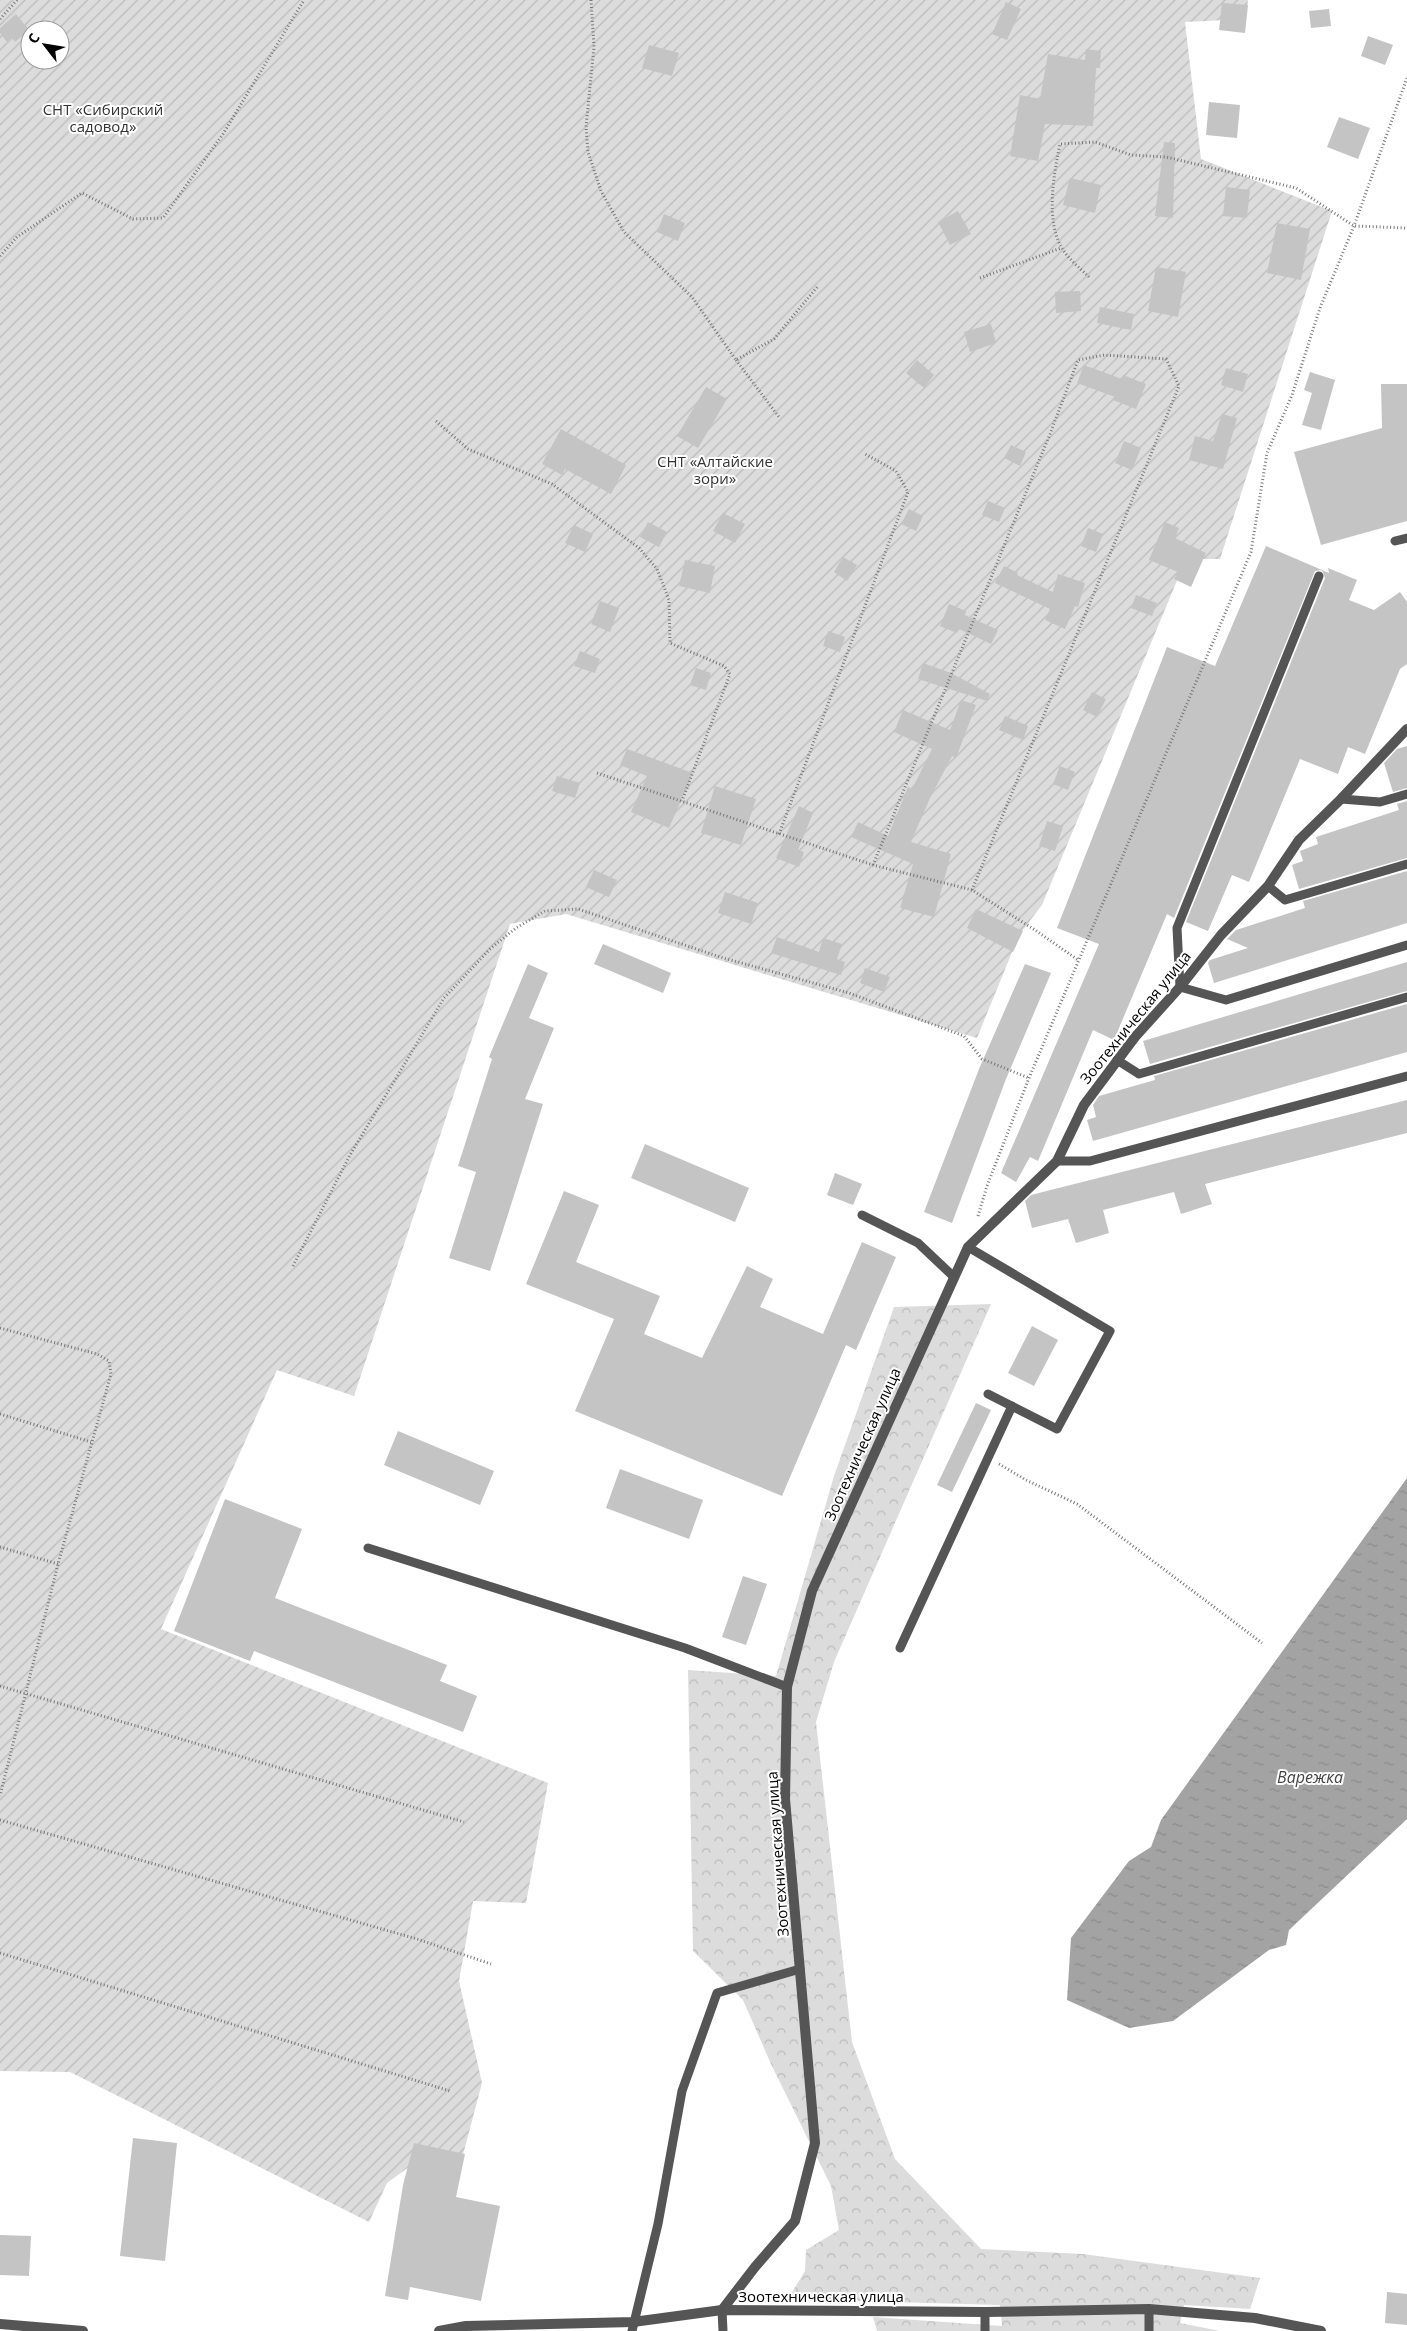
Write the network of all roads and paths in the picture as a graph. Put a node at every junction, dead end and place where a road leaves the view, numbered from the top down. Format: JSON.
{"nodes":[{"id":1,"x":17,"y":0,"type":"edge"},
{"id":2,"x":304,"y":0,"type":"edge"},
{"id":3,"x":591,"y":0,"type":"edge"},
{"id":4,"x":0,"y":19,"type":"edge"},
{"id":5,"x":1407,"y":78,"type":"edge"},
{"id":6,"x":1354,"y":226,"type":"junction"},
{"id":7,"x":1407,"y":228,"type":"edge"},
{"id":8,"x":1061,"y":248,"type":"junction"},
{"id":9,"x":0,"y":256,"type":"edge"},
{"id":10,"x":1089,"y":277,"type":"dead end"},
{"id":11,"x":980,"y":278,"type":"dead end"},
{"id":12,"x":818,"y":286,"type":"dead end"},
{"id":13,"x":736,"y":360,"type":"junction"},
{"id":14,"x":779,"y":417,"type":"dead end"},
{"id":15,"x":436,"y":421,"type":"dead end"},
{"id":16,"x":865,"y":454,"type":"dead end"},
{"id":17,"x":1407,"y":538,"type":"edge"},
{"id":18,"x":1395,"y":541,"type":"dead end"},
{"id":19,"x":1319,"y":576,"type":"dead end"},
{"id":20,"x":1407,"y":729,"type":"edge"},
{"id":21,"x":597,"y":773,"type":"dead end"},
{"id":22,"x":1407,"y":794,"type":"edge"},
{"id":23,"x":1341,"y":799,"type":"junction"},
{"id":24,"x":682,"y":801,"type":"junction"},
{"id":25,"x":779,"y":834,"type":"junction"},
{"id":26,"x":1407,"y":864,"type":"edge"},
{"id":27,"x":873,"y":865,"type":"junction"},
{"id":28,"x":1268,"y":886,"type":"junction"},
{"id":29,"x":972,"y":890,"type":"junction"},
{"id":30,"x":1407,"y":946,"type":"edge"},
{"id":31,"x":1078,"y":960,"type":"junction"},
{"id":32,"x":1180,"y":987,"type":"junction"},
{"id":33,"x":1407,"y":998,"type":"edge"},
{"id":34,"x":1117,"y":1060,"type":"junction"},
{"id":35,"x":1407,"y":1076,"type":"edge"},
{"id":36,"x":1029,"y":1078,"type":"junction"},
{"id":37,"x":1057,"y":1160,"type":"junction"},
{"id":38,"x":862,"y":1215,"type":"dead end"},
{"id":39,"x":976,"y":1221,"type":"dead end"},
{"id":40,"x":968,"y":1247,"type":"junction"},
{"id":41,"x":293,"y":1266,"type":"dead end"},
{"id":42,"x":954,"y":1277,"type":"junction"},
{"id":43,"x":0,"y":1328,"type":"edge"},
{"id":44,"x":988,"y":1394,"type":"dead end"},
{"id":45,"x":1012,"y":1406,"type":"junction"},
{"id":46,"x":0,"y":1414,"type":"edge"},
{"id":47,"x":92,"y":1442,"type":"junction"},
{"id":48,"x":989,"y":1458,"type":"junction"},
{"id":49,"x":0,"y":1547,"type":"edge"},
{"id":50,"x":368,"y":1548,"type":"dead end"},
{"id":51,"x":58,"y":1564,"type":"junction"},
{"id":52,"x":1262,"y":1643,"type":"dead end"},
{"id":53,"x":900,"y":1648,"type":"dead end"},
{"id":54,"x":0,"y":1686,"type":"edge"},
{"id":55,"x":787,"y":1687,"type":"junction"},
{"id":56,"x":25,"y":1693,"type":"junction"},
{"id":57,"x":0,"y":1796,"type":"edge"},
{"id":58,"x":0,"y":1820,"type":"edge"},
{"id":59,"x":464,"y":1822,"type":"dead end"},
{"id":60,"x":0,"y":1953,"type":"edge"},
{"id":61,"x":491,"y":1964,"type":"dead end"},
{"id":62,"x":800,"y":1969,"type":"junction"},
{"id":63,"x":450,"y":2091,"type":"dead end"},
{"id":64,"x":1149,"y":2309,"type":"junction"},
{"id":65,"x":722,"y":2310,"type":"junction"},
{"id":66,"x":985,"y":2312,"type":"junction"},
{"id":67,"x":0,"y":2324,"type":"edge"},
{"id":68,"x":633,"y":2326,"type":"edge"},
{"id":69,"x":83,"y":2331,"type":"edge"},
{"id":70,"x":439,"y":2331,"type":"edge"},
{"id":71,"x":723,"y":2331,"type":"edge"},
{"id":72,"x":985,"y":2331,"type":"edge"},
{"id":73,"x":1149,"y":2331,"type":"edge"},
{"id":74,"x":1321,"y":2331,"type":"edge"}],
"edges":[{"from":1,"to":4,"type":"path"},
{"from":2,"to":9,"type":"path"},
{"from":3,"to":13,"type":"path"},
{"from":5,"to":6,"type":"path"},
{"from":6,"to":7,"type":"path"},
{"from":6,"to":8,"type":"path"},
{"from":6,"to":31,"type":"path"},
{"from":8,"to":10,"type":"path"},
{"from":8,"to":11,"type":"path"},
{"from":12,"to":13,"type":"path"},
{"from":13,"to":14,"type":"path"},
{"from":15,"to":24,"type":"path"},
{"from":16,"to":25,"type":"path"},
{"from":17,"to":18,"type":"lane"},
{"from":19,"to":32,"type":"lane"},
{"from":20,"to":23,"type":"street","name":"Зоотехническая улица"},
{"from":21,"to":24,"type":"path"},
{"from":22,"to":23,"type":"lane"},
{"from":23,"to":28,"type":"street","name":"Зоотехническая улица"},
{"from":24,"to":25,"type":"path"},
{"from":25,"to":27,"type":"path"},
{"from":26,"to":28,"type":"lane"},
{"from":27,"to":29,"type":"path"},
{"from":27,"to":29,"type":"path"},
{"from":28,"to":32,"type":"street","name":"Зоотехническая улица"},
{"from":29,"to":31,"type":"path"},
{"from":30,"to":32,"type":"lane"},
{"from":31,"to":36,"type":"path"},
{"from":32,"to":34,"type":"street","name":"Зоотехническая улица"},
{"from":33,"to":34,"type":"lane"},
{"from":34,"to":37,"type":"street","name":"Зоотехническая улица"},
{"from":35,"to":37,"type":"lane"},
{"from":36,"to":39,"type":"path"},
{"from":36,"to":41,"type":"path"},
{"from":37,"to":40,"type":"street","name":"Зоотехническая улица"},
{"from":38,"to":42,"type":"lane"},
{"from":40,"to":42,"type":"street","name":"Зоотехническая улица"},
{"from":40,"to":45,"type":"lane"},
{"from":42,"to":55,"type":"street","name":"Зоотехническая улица"},
{"from":43,"to":47,"type":"path"},
{"from":44,"to":45,"type":"lane"},
{"from":45,"to":48,"type":"lane"},
{"from":46,"to":47,"type":"path"},
{"from":47,"to":51,"type":"path"},
{"from":48,"to":52,"type":"path"},
{"from":48,"to":53,"type":"lane"},
{"from":49,"to":51,"type":"path"},
{"from":50,"to":55,"type":"lane"},
{"from":51,"to":56,"type":"path"},
{"from":54,"to":56,"type":"path"},
{"from":55,"to":62,"type":"street","name":"Зоотехническая улица"},
{"from":56,"to":57,"type":"path"},
{"from":56,"to":59,"type":"path"},
{"from":58,"to":61,"type":"path"},
{"from":60,"to":63,"type":"path"},
{"from":62,"to":65,"type":"street","name":"Зоотехническая улица"},
{"from":62,"to":68,"type":"lane"},
{"from":64,"to":66,"type":"street","name":"Зоотехническая улица"},
{"from":64,"to":73,"type":"lane"},
{"from":64,"to":74,"type":"street","name":"Зоотехническая улица"},
{"from":65,"to":66,"type":"street","name":"Зоотехническая улица"},
{"from":65,"to":68,"type":"street"},
{"from":65,"to":71,"type":"lane"},
{"from":66,"to":72,"type":"lane"},
{"from":67,"to":69,"type":"street"},
{"from":68,"to":70,"type":"street"}]}
